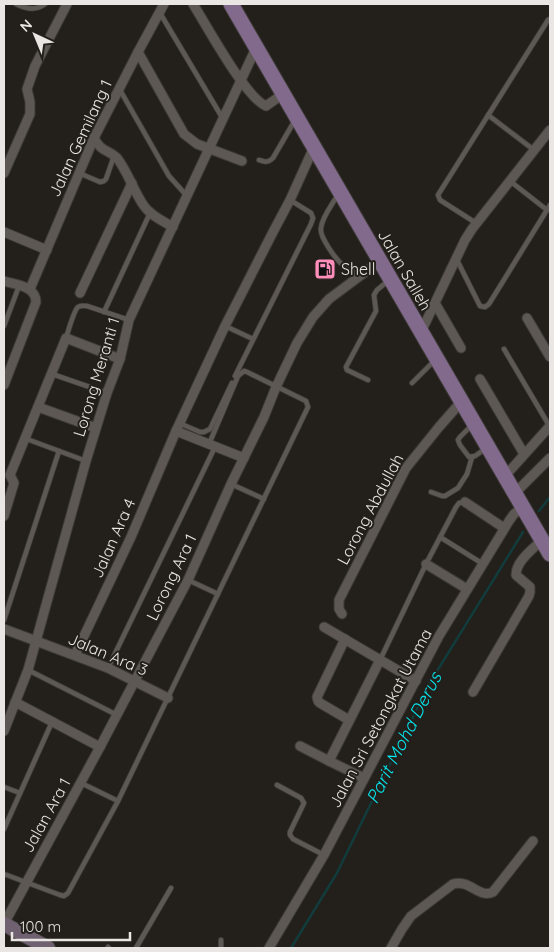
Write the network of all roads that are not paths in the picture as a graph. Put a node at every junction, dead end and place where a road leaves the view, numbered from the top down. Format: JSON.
{"nodes":[{"id":1,"x":16,"y":4,"type":"edge"},
{"id":2,"x":45,"y":4,"type":"edge"},
{"id":3,"x":67,"y":4,"type":"edge"},
{"id":4,"x":164,"y":4,"type":"edge"},
{"id":5,"x":193,"y":4,"type":"edge"},
{"id":6,"x":231,"y":4,"type":"edge"},
{"id":7,"x":160,"y":13,"type":"junction"},
{"id":8,"x":550,"y":19,"type":"edge"},
{"id":9,"x":256,"y":48,"type":"junction"},
{"id":10,"x":138,"y":52,"type":"junction"},
{"id":11,"x":241,"y":81,"type":"junction"},
{"id":12,"x":119,"y":88,"type":"junction"},
{"id":13,"x":283,"y":94,"type":"junction"},
{"id":14,"x":488,"y":115,"type":"junction"},
{"id":15,"x":296,"y":117,"type":"junction"},
{"id":16,"x":223,"y":119,"type":"junction"},
{"id":17,"x":550,"y":130,"type":"edge"},
{"id":18,"x":94,"y":138,"type":"junction"},
{"id":19,"x":314,"y":147,"type":"junction"},
{"id":20,"x":209,"y":149,"type":"junction"},
{"id":21,"x":534,"y":150,"type":"junction"},
{"id":22,"x":114,"y":156,"type":"junction"},
{"id":23,"x":259,"y":160,"type":"dead end"},
{"id":24,"x":242,"y":161,"type":"dead end"},
{"id":25,"x":4,"y":173,"type":"edge"},
{"id":26,"x":79,"y":173,"type":"junction"},
{"id":27,"x":510,"y":181,"type":"junction"},
{"id":28,"x":132,"y":183,"type":"junction"},
{"id":29,"x":340,"y":192,"type":"junction"},
{"id":30,"x":187,"y":196,"type":"junction"},
{"id":31,"x":290,"y":200,"type":"junction"},
{"id":32,"x":549,"y":208,"type":"edge"},
{"id":33,"x":150,"y":213,"type":"junction"},
{"id":34,"x":476,"y":223,"type":"junction"},
{"id":35,"x":172,"y":227,"type":"junction"},
{"id":36,"x":4,"y":232,"type":"edge"},
{"id":37,"x":47,"y":250,"type":"junction"},
{"id":38,"x":456,"y":259,"type":"junction"},
{"id":39,"x":380,"y":261,"type":"junction"},
{"id":40,"x":360,"y":275,"type":"junction"},
{"id":41,"x":390,"y":279,"type":"junction"},
{"id":42,"x":4,"y":281,"type":"edge"},
{"id":43,"x":19,"y":286,"type":"junction"},
{"id":44,"x":30,"y":289,"type":"junction"},
{"id":45,"x":80,"y":293,"type":"dead end"},
{"id":46,"x":435,"y":303,"type":"junction"},
{"id":47,"x":104,"y":312,"type":"junction"},
{"id":48,"x":527,"y":318,"type":"dead end"},
{"id":49,"x":129,"y":320,"type":"junction"},
{"id":50,"x":4,"y":326,"type":"edge"},
{"id":51,"x":225,"y":326,"type":"junction"},
{"id":52,"x":421,"y":332,"type":"junction"},
{"id":53,"x":66,"y":338,"type":"junction"},
{"id":54,"x":253,"y":339,"type":"junction"},
{"id":55,"x":461,"y":348,"type":"dead end"},
{"id":56,"x":504,"y":349,"type":"dead end"},
{"id":57,"x":550,"y":353,"type":"edge"},
{"id":58,"x":120,"y":359,"type":"junction"},
{"id":59,"x":436,"y":359,"type":"junction"},
{"id":60,"x":6,"y":370,"type":"edge"},
{"id":61,"x":52,"y":374,"type":"junction"},
{"id":62,"x":480,"y":379,"type":"dead end"},
{"id":63,"x":368,"y":380,"type":"dead end"},
{"id":64,"x":412,"y":383,"type":"dead end"},
{"id":65,"x":4,"y":385,"type":"edge"},
{"id":66,"x":276,"y":387,"type":"junction"},
{"id":67,"x":107,"y":393,"type":"junction"},
{"id":68,"x":461,"y":402,"type":"junction"},
{"id":69,"x":38,"y":407,"type":"junction"},
{"id":70,"x":474,"y":423,"type":"junction"},
{"id":71,"x":550,"y":426,"type":"edge"},
{"id":72,"x":178,"y":427,"type":"junction"},
{"id":73,"x":96,"y":428,"type":"junction"},
{"id":74,"x":24,"y":438,"type":"junction"},
{"id":75,"x":212,"y":445,"type":"junction"},
{"id":76,"x":488,"y":447,"type":"junction"},
{"id":77,"x":59,"y":451,"type":"junction"},
{"id":78,"x":524,"y":454,"type":"junction"},
{"id":79,"x":472,"y":457,"type":"junction"},
{"id":80,"x":244,"y":458,"type":"junction"},
{"id":81,"x":550,"y":458,"type":"edge"},
{"id":82,"x":86,"y":461,"type":"junction"},
{"id":83,"x":505,"y":476,"type":"junction"},
{"id":84,"x":231,"y":484,"type":"junction"},
{"id":85,"x":431,"y":492,"type":"dead end"},
{"id":86,"x":515,"y":493,"type":"junction"},
{"id":87,"x":264,"y":499,"type":"junction"},
{"id":88,"x":465,"y":502,"type":"joint"},
{"id":89,"x":523,"y":507,"type":"junction"},
{"id":90,"x":4,"y":516,"type":"edge"},
{"id":91,"x":504,"y":528,"type":"junction"},
{"id":92,"x":440,"y":537,"type":"junction"},
{"id":93,"x":542,"y":540,"type":"junction"},
{"id":94,"x":550,"y":554,"type":"edge"},
{"id":95,"x":426,"y":564,"type":"junction"},
{"id":96,"x":483,"y":564,"type":"junction"},
{"id":97,"x":188,"y":580,"type":"junction"},
{"id":98,"x":467,"y":589,"type":"junction"},
{"id":99,"x":218,"y":594,"type":"junction"},
{"id":100,"x":342,"y":614,"type":"dead end"},
{"id":101,"x":4,"y":620,"type":"edge"},
{"id":102,"x":324,"y":627,"type":"dead end"},
{"id":103,"x":4,"y":629,"type":"edge"},
{"id":104,"x":345,"y":639,"type":"junction"},
{"id":105,"x":35,"y":641,"type":"junction"},
{"id":106,"x":75,"y":655,"type":"junction"},
{"id":107,"x":380,"y":660,"type":"junction"},
{"id":108,"x":108,"y":668,"type":"junction"},
{"id":109,"x":28,"y":670,"type":"junction"},
{"id":110,"x":135,"y":681,"type":"junction"},
{"id":111,"x":416,"y":681,"type":"junction"},
{"id":112,"x":473,"y":692,"type":"dead end"},
{"id":113,"x":168,"y":698,"type":"junction"},
{"id":114,"x":15,"y":702,"type":"junction"},
{"id":115,"x":7,"y":712,"type":"edge"},
{"id":116,"x":117,"y":715,"type":"junction"},
{"id":117,"x":349,"y":720,"type":"junction"},
{"id":118,"x":52,"y":722,"type":"junction"},
{"id":119,"x":4,"y":731,"type":"edge"},
{"id":120,"x":300,"y":746,"type":"dead end"},
{"id":121,"x":100,"y":747,"type":"junction"},
{"id":122,"x":329,"y":762,"type":"junction"},
{"id":123,"x":364,"y":778,"type":"junction"},
{"id":124,"x":81,"y":782,"type":"junction"},
{"id":125,"x":278,"y":785,"type":"dead end"},
{"id":126,"x":4,"y":787,"type":"edge"},
{"id":127,"x":20,"y":793,"type":"junction"},
{"id":128,"x":118,"y":801,"type":"junction"},
{"id":129,"x":4,"y":829,"type":"edge"},
{"id":130,"x":533,"y":841,"type":"dead end"},
{"id":131,"x":324,"y":855,"type":"junction"},
{"id":132,"x":4,"y":874,"type":"edge"},
{"id":133,"x":26,"y":883,"type":"junction"},
{"id":134,"x":171,"y":888,"type":"dead end"},
{"id":135,"x":4,"y":924,"type":"edge"},
{"id":136,"x":221,"y":940,"type":"dead end"},
{"id":137,"x":42,"y":947,"type":"edge"},
{"id":138,"x":136,"y":948,"type":"edge"},
{"id":139,"x":221,"y":948,"type":"edge"},
{"id":140,"x":269,"y":948,"type":"edge"},
{"id":141,"x":392,"y":948,"type":"edge"}],
"edges":[{"from":1,"to":2,"type":"lane"},
{"from":3,"to":25,"type":"street"},
{"from":4,"to":7,"type":"street","name":"Jalan Gemilang 1"},
{"from":5,"to":11,"type":"street"},
{"from":6,"to":9,"type":"main road","name":"Jalan Salleh"},
{"from":7,"to":10,"type":"street","name":"Jalan Gemilang 1"},
{"from":7,"to":16,"type":"lane"},
{"from":8,"to":14,"type":"lane"},
{"from":9,"to":11,"type":"street","name":"Lorong Meranti 1"},
{"from":9,"to":13,"type":"main road","name":"Jalan Salleh"},
{"from":10,"to":12,"type":"street","name":"Jalan Gemilang 1"},
{"from":10,"to":20,"type":"street"},
{"from":11,"to":13,"type":"street"},
{"from":11,"to":16,"type":"street","name":"Lorong Meranti 1"},
{"from":12,"to":18,"type":"street","name":"Jalan Gemilang 1"},
{"from":12,"to":30,"type":"lane"},
{"from":13,"to":15,"type":"main road","name":"Jalan Salleh"},
{"from":14,"to":21,"type":"lane"},
{"from":14,"to":34,"type":"lane"},
{"from":15,"to":19,"type":"main road","name":"Jalan Salleh"},
{"from":15,"to":23,"type":"lane"},
{"from":16,"to":20,"type":"street","name":"Lorong Meranti 1"},
{"from":17,"to":21,"type":"street"},
{"from":18,"to":22,"type":"street"},
{"from":18,"to":26,"type":"street","name":"Jalan Gemilang 1"},
{"from":19,"to":29,"type":"main road","name":"Jalan Salleh"},
{"from":19,"to":31,"type":"street","name":"Jalan Ara 4"},
{"from":20,"to":24,"type":"street"},
{"from":20,"to":30,"type":"street","name":"Lorong Meranti 1"},
{"from":21,"to":27,"type":"street"},
{"from":22,"to":26,"type":"lane"},
{"from":22,"to":28,"type":"street"},
{"from":26,"to":37,"type":"street","name":"Jalan Gemilang 1"},
{"from":27,"to":32,"type":"lane"},
{"from":27,"to":34,"type":"street"},
{"from":28,"to":33,"type":"street"},
{"from":28,"to":45,"type":"street"},
{"from":29,"to":39,"type":"main road","name":"Jalan Salleh"},
{"from":29,"to":40,"type":"lane"},
{"from":30,"to":35,"type":"street","name":"Lorong Meranti 1"},
{"from":31,"to":51,"type":"street","name":"Jalan Ara 4"},
{"from":31,"to":54,"type":"lane"},
{"from":32,"to":38,"type":"lane"},
{"from":33,"to":35,"type":"street"},
{"from":33,"to":47,"type":"lane"},
{"from":34,"to":38,"type":"street"},
{"from":35,"to":49,"type":"street","name":"Lorong Meranti 1"},
{"from":36,"to":37,"type":"street"},
{"from":37,"to":44,"type":"street","name":"Jalan Gemilang 1"},
{"from":38,"to":46,"type":"street"},
{"from":39,"to":40,"type":"street","name":"Lorong Ara 1"},
{"from":39,"to":41,"type":"main road","name":"Jalan Salleh"},
{"from":40,"to":66,"type":"street","name":"Lorong Ara 1"},
{"from":41,"to":52,"type":"main road","name":"Jalan Salleh"},
{"from":41,"to":63,"type":"lane"},
{"from":42,"to":43,"type":"street"},
{"from":43,"to":44,"type":"street"},
{"from":43,"to":50,"type":"lane"},
{"from":44,"to":60,"type":"street"},
{"from":46,"to":52,"type":"street"},
{"from":46,"to":55,"type":"street"},
{"from":47,"to":49,"type":"lane"},
{"from":47,"to":53,"type":"lane"},
{"from":48,"to":57,"type":"street"},
{"from":49,"to":58,"type":"street","name":"Lorong Meranti 1"},
{"from":51,"to":54,"type":"lane"},
{"from":51,"to":72,"type":"street","name":"Jalan Ara 4"},
{"from":52,"to":59,"type":"main road","name":"Jalan Salleh"},
{"from":53,"to":58,"type":"street"},
{"from":53,"to":61,"type":"street"},
{"from":54,"to":72,"type":"lane"},
{"from":56,"to":71,"type":"lane"},
{"from":58,"to":67,"type":"street","name":"Lorong Meranti 1"},
{"from":59,"to":64,"type":"lane"},
{"from":59,"to":68,"type":"main road","name":"Jalan Salleh"},
{"from":60,"to":65,"type":"street"},
{"from":61,"to":67,"type":"lane"},
{"from":61,"to":69,"type":"street"},
{"from":62,"to":78,"type":"street"},
{"from":66,"to":75,"type":"lane"},
{"from":66,"to":80,"type":"street","name":"Lorong Ara 1"},
{"from":66,"to":87,"type":"lane"},
{"from":67,"to":73,"type":"street","name":"Lorong Meranti 1"},
{"from":68,"to":70,"type":"main road","name":"Jalan Salleh"},
{"from":68,"to":100,"type":"street","name":"Lorong Abdullah"},
{"from":69,"to":73,"type":"street"},
{"from":69,"to":74,"type":"street"},
{"from":70,"to":76,"type":"main road","name":"Jalan Salleh"},
{"from":70,"to":79,"type":"lane"},
{"from":71,"to":78,"type":"street"},
{"from":72,"to":75,"type":"street"},
{"from":72,"to":106,"type":"street","name":"Jalan Ara 4"},
{"from":73,"to":82,"type":"street","name":"Lorong Meranti 1"},
{"from":74,"to":77,"type":"lane"},
{"from":74,"to":90,"type":"street"},
{"from":75,"to":80,"type":"street"},
{"from":75,"to":108,"type":"lane"},
{"from":76,"to":79,"type":"lane"},
{"from":76,"to":83,"type":"main road","name":"Jalan Salleh"},
{"from":77,"to":82,"type":"lane"},
{"from":77,"to":101,"type":"lane"},
{"from":78,"to":83,"type":"street"},
{"from":79,"to":85,"type":"lane"},
{"from":80,"to":84,"type":"street","name":"Lorong Ara 1"},
{"from":81,"to":86,"type":"street"},
{"from":82,"to":105,"type":"street","name":"Lorong Meranti 1"},
{"from":83,"to":86,"type":"main road","name":"Jalan Salleh"},
{"from":84,"to":87,"type":"lane"},
{"from":84,"to":97,"type":"street","name":"Lorong Ara 1"},
{"from":86,"to":89,"type":"main road","name":"Jalan Salleh"},
{"from":87,"to":99,"type":"lane"},
{"from":88,"to":91,"type":"street"},
{"from":88,"to":92,"type":"lane"},
{"from":89,"to":91,"type":"street","name":"Jalan Sri Setongkat Utama"},
{"from":89,"to":93,"type":"main road","name":"Jalan Salleh"},
{"from":91,"to":96,"type":"street","name":"Jalan Sri Setongkat Utama"},
{"from":92,"to":95,"type":"lane"},
{"from":92,"to":96,"type":"lane"},
{"from":93,"to":94,"type":"main road","name":"Jalan Salleh"},
{"from":93,"to":112,"type":"street"},
{"from":95,"to":98,"type":"street"},
{"from":95,"to":107,"type":"lane"},
{"from":96,"to":98,"type":"street","name":"Jalan Sri Setongkat Utama"},
{"from":97,"to":99,"type":"lane"},
{"from":97,"to":110,"type":"street","name":"Lorong Ara 1"},
{"from":98,"to":111,"type":"street","name":"Jalan Sri Setongkat Utama"},
{"from":99,"to":113,"type":"lane"},
{"from":102,"to":104,"type":"street"},
{"from":103,"to":105,"type":"street","name":"Jalan Ara 3"},
{"from":104,"to":107,"type":"street"},
{"from":104,"to":117,"type":"street"},
{"from":105,"to":106,"type":"street","name":"Jalan Ara 3"},
{"from":105,"to":109,"type":"street","name":"Lorong Meranti 1"},
{"from":106,"to":108,"type":"street","name":"Jalan Ara 3"},
{"from":107,"to":111,"type":"street"},
{"from":107,"to":117,"type":"street"},
{"from":108,"to":110,"type":"street","name":"Jalan Ara 3"},
{"from":109,"to":114,"type":"street","name":"Lorong Meranti 1"},
{"from":109,"to":116,"type":"lane"},
{"from":110,"to":113,"type":"street","name":"Jalan Ara 3"},
{"from":110,"to":116,"type":"street","name":"Lorong Ara 1"},
{"from":111,"to":123,"type":"street","name":"Jalan Sri Setongkat Utama"},
{"from":113,"to":128,"type":"lane"},
{"from":114,"to":115,"type":"street","name":"Lorong Meranti 1"},
{"from":114,"to":118,"type":"street"},
{"from":115,"to":119,"type":"street","name":"Lorong Meranti 1"},
{"from":116,"to":121,"type":"street","name":"Lorong Ara 1"},
{"from":117,"to":122,"type":"street"},
{"from":118,"to":121,"type":"street"},
{"from":118,"to":127,"type":"lane"},
{"from":120,"to":122,"type":"street"},
{"from":121,"to":124,"type":"street","name":"Jalan Ara 1"},
{"from":122,"to":123,"type":"street"},
{"from":123,"to":131,"type":"street","name":"Jalan Sri Setongkat Utama"},
{"from":124,"to":128,"type":"lane"},
{"from":124,"to":133,"type":"street","name":"Jalan Ara 1"},
{"from":125,"to":131,"type":"lane"},
{"from":126,"to":127,"type":"lane"},
{"from":127,"to":129,"type":"lane"},
{"from":128,"to":133,"type":"lane"},
{"from":130,"to":141,"type":"street"},
{"from":131,"to":140,"type":"street","name":"Jalan Sri Setongkat Utama"},
{"from":132,"to":133,"type":"lane"},
{"from":133,"to":135,"type":"street","name":"Jalan Ara 1"},
{"from":134,"to":138,"type":"lane"},
{"from":135,"to":137,"type":"main road"},
{"from":136,"to":139,"type":"lane"}]}
